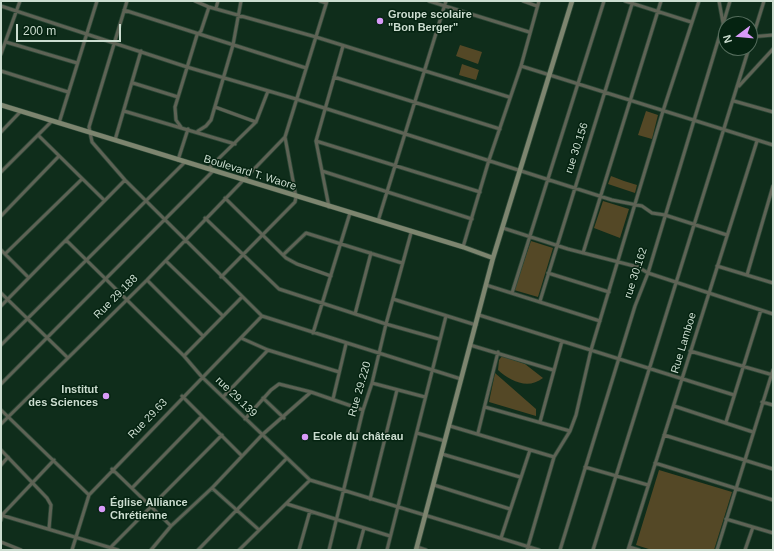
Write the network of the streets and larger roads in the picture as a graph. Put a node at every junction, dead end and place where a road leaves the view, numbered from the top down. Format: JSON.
{"nodes":[{"id":1,"x":20,"y":1,"type":"edge"},
{"id":2,"x":96,"y":1,"type":"edge"},
{"id":3,"x":127,"y":1,"type":"edge"},
{"id":4,"x":196,"y":1,"type":"edge"},
{"id":5,"x":218,"y":1,"type":"edge"},
{"id":6,"x":241,"y":1,"type":"edge"},
{"id":7,"x":320,"y":1,"type":"edge"},
{"id":8,"x":429,"y":1,"type":"edge"},
{"id":9,"x":446,"y":1,"type":"edge"},
{"id":10,"x":523,"y":1,"type":"edge"},
{"id":11,"x":539,"y":1,"type":"edge"},
{"id":12,"x":572,"y":1,"type":"edge"},
{"id":13,"x":604,"y":1,"type":"edge"},
{"id":14,"x":625,"y":1,"type":"edge"},
{"id":15,"x":661,"y":1,"type":"edge"},
{"id":16,"x":699,"y":1,"type":"edge"},
{"id":17,"x":719,"y":1,"type":"edge"},
{"id":18,"x":730,"y":1,"type":"edge"},
{"id":19,"x":764,"y":1,"type":"edge"},
{"id":20,"x":327,"y":2,"type":"edge"},
{"id":21,"x":632,"y":2,"type":"edge"},
{"id":22,"x":1,"y":6,"type":"edge"},
{"id":23,"x":444,"y":6,"type":"junction"},
{"id":24,"x":537,"y":6,"type":"junction"},
{"id":25,"x":209,"y":7,"type":"junction"},
{"id":26,"x":216,"y":8,"type":"junction"},
{"id":27,"x":124,"y":10,"type":"junction"},
{"id":28,"x":16,"y":11,"type":"junction"},
{"id":29,"x":658,"y":12,"type":"junction"},
{"id":30,"x":238,"y":14,"type":"junction"},
{"id":31,"x":722,"y":16,"type":"edge"},
{"id":32,"x":725,"y":16,"type":"edge"},
{"id":33,"x":758,"y":18,"type":"edge"},
{"id":34,"x":691,"y":22,"type":"junction"},
{"id":35,"x":529,"y":32,"type":"junction"},
{"id":36,"x":86,"y":34,"type":"junction"},
{"id":37,"x":197,"y":35,"type":"junction"},
{"id":38,"x":773,"y":35,"type":"edge"},
{"id":39,"x":758,"y":36,"type":"edge"},
{"id":40,"x":316,"y":37,"type":"junction"},
{"id":41,"x":718,"y":40,"type":"edge"},
{"id":42,"x":6,"y":42,"type":"junction"},
{"id":43,"x":114,"y":42,"type":"junction"},
{"id":44,"x":233,"y":45,"type":"junction"},
{"id":45,"x":343,"y":46,"type":"junction"},
{"id":46,"x":773,"y":49,"type":"edge"},
{"id":47,"x":141,"y":51,"type":"junction"},
{"id":48,"x":1,"y":54,"type":"edge"},
{"id":49,"x":747,"y":56,"type":"edge"},
{"id":50,"x":77,"y":64,"type":"junction"},
{"id":51,"x":521,"y":66,"type":"junction"},
{"id":52,"x":187,"y":67,"type":"junction"},
{"id":53,"x":306,"y":68,"type":"junction"},
{"id":54,"x":1,"y":71,"type":"edge"},
{"id":55,"x":424,"y":72,"type":"junction"},
{"id":56,"x":550,"y":74,"type":"junction"},
{"id":57,"x":334,"y":77,"type":"junction"},
{"id":58,"x":224,"y":78,"type":"junction"},
{"id":59,"x":133,"y":82,"type":"junction"},
{"id":60,"x":578,"y":84,"type":"junction"},
{"id":61,"x":738,"y":87,"type":"junction"},
{"id":62,"x":268,"y":91,"type":"junction"},
{"id":63,"x":68,"y":92,"type":"junction"},
{"id":64,"x":605,"y":92,"type":"junction"},
{"id":65,"x":178,"y":97,"type":"junction"},
{"id":66,"x":509,"y":97,"type":"junction"},
{"id":67,"x":296,"y":99,"type":"junction"},
{"id":68,"x":629,"y":101,"type":"junction"},
{"id":69,"x":734,"y":101,"type":"junction"},
{"id":70,"x":415,"y":102,"type":"junction"},
{"id":71,"x":1,"y":105,"type":"edge"},
{"id":72,"x":215,"y":107,"type":"junction"},
{"id":73,"x":324,"y":109,"type":"junction"},
{"id":74,"x":124,"y":110,"type":"junction"},
{"id":75,"x":22,"y":111,"type":"junction"},
{"id":76,"x":663,"y":111,"type":"junction"},
{"id":77,"x":773,"y":112,"type":"edge"},
{"id":78,"x":52,"y":121,"type":"junction"},
{"id":79,"x":694,"y":121,"type":"junction"},
{"id":80,"x":256,"y":122,"type":"junction"},
{"id":81,"x":59,"y":123,"type":"junction"},
{"id":82,"x":181,"y":127,"type":"junction"},
{"id":83,"x":188,"y":129,"type":"junction"},
{"id":84,"x":500,"y":129,"type":"junction"},
{"id":85,"x":724,"y":130,"type":"junction"},
{"id":86,"x":198,"y":131,"type":"junction"},
{"id":87,"x":1,"y":132,"type":"edge"},
{"id":88,"x":88,"y":132,"type":"junction"},
{"id":89,"x":406,"y":134,"type":"junction"},
{"id":90,"x":38,"y":135,"type":"junction"},
{"id":91,"x":285,"y":137,"type":"junction"},
{"id":92,"x":115,"y":140,"type":"junction"},
{"id":93,"x":316,"y":141,"type":"junction"},
{"id":94,"x":757,"y":141,"type":"junction"},
{"id":95,"x":234,"y":144,"type":"junction"},
{"id":96,"x":773,"y":145,"type":"edge"},
{"id":97,"x":59,"y":156,"type":"junction"},
{"id":98,"x":178,"y":160,"type":"junction"},
{"id":99,"x":489,"y":160,"type":"junction"},
{"id":100,"x":185,"y":162,"type":"junction"},
{"id":101,"x":1,"y":165,"type":"edge"},
{"id":102,"x":396,"y":165,"type":"junction"},
{"id":103,"x":5,"y":169,"type":"junction"},
{"id":104,"x":519,"y":169,"type":"junction"},
{"id":105,"x":211,"y":170,"type":"junction"},
{"id":106,"x":322,"y":171,"type":"junction"},
{"id":107,"x":1,"y":172,"type":"edge"},
{"id":108,"x":82,"y":178,"type":"junction"},
{"id":109,"x":548,"y":179,"type":"junction"},
{"id":110,"x":125,"y":180,"type":"junction"},
{"id":111,"x":242,"y":180,"type":"junction"},
{"id":112,"x":773,"y":186,"type":"edge"},
{"id":113,"x":574,"y":187,"type":"junction"},
{"id":114,"x":387,"y":192,"type":"junction"},
{"id":115,"x":480,"y":192,"type":"junction"},
{"id":116,"x":601,"y":196,"type":"junction"},
{"id":117,"x":296,"y":197,"type":"junction"},
{"id":118,"x":225,"y":198,"type":"junction"},
{"id":119,"x":104,"y":200,"type":"junction"},
{"id":120,"x":145,"y":200,"type":"junction"},
{"id":121,"x":636,"y":204,"type":"junction"},
{"id":122,"x":329,"y":207,"type":"junction"},
{"id":123,"x":350,"y":213,"type":"junction"},
{"id":124,"x":665,"y":215,"type":"junction"},
{"id":125,"x":1,"y":216,"type":"edge"},
{"id":126,"x":205,"y":218,"type":"junction"},
{"id":127,"x":165,"y":219,"type":"junction"},
{"id":128,"x":472,"y":219,"type":"junction"},
{"id":129,"x":378,"y":222,"type":"junction"},
{"id":130,"x":693,"y":225,"type":"junction"},
{"id":131,"x":503,"y":228,"type":"junction"},
{"id":132,"x":411,"y":233,"type":"junction"},
{"id":133,"x":727,"y":234,"type":"junction"},
{"id":134,"x":262,"y":236,"type":"junction"},
{"id":135,"x":531,"y":237,"type":"junction"},
{"id":136,"x":185,"y":239,"type":"junction"},
{"id":137,"x":66,"y":240,"type":"junction"},
{"id":138,"x":341,"y":244,"type":"junction"},
{"id":139,"x":556,"y":245,"type":"junction"},
{"id":140,"x":463,"y":248,"type":"junction"},
{"id":141,"x":1,"y":250,"type":"edge"},
{"id":142,"x":372,"y":253,"type":"junction"},
{"id":143,"x":583,"y":253,"type":"junction"},
{"id":144,"x":5,"y":254,"type":"junction"},
{"id":145,"x":243,"y":255,"type":"junction"},
{"id":146,"x":283,"y":255,"type":"junction"},
{"id":147,"x":493,"y":258,"type":"junction"},
{"id":148,"x":86,"y":260,"type":"junction"},
{"id":149,"x":166,"y":260,"type":"junction"},
{"id":150,"x":618,"y":262,"type":"junction"},
{"id":151,"x":402,"y":263,"type":"junction"},
{"id":152,"x":718,"y":266,"type":"junction"},
{"id":153,"x":548,"y":273,"type":"junction"},
{"id":154,"x":648,"y":273,"type":"junction"},
{"id":155,"x":747,"y":275,"type":"junction"},
{"id":156,"x":331,"y":276,"type":"junction"},
{"id":157,"x":28,"y":277,"type":"junction"},
{"id":158,"x":221,"y":277,"type":"junction"},
{"id":159,"x":106,"y":279,"type":"junction"},
{"id":160,"x":147,"y":280,"type":"junction"},
{"id":161,"x":773,"y":282,"type":"edge"},
{"id":162,"x":677,"y":283,"type":"junction"},
{"id":163,"x":486,"y":285,"type":"junction"},
{"id":164,"x":609,"y":292,"type":"junction"},
{"id":165,"x":1,"y":293,"type":"edge"},
{"id":166,"x":512,"y":293,"type":"junction"},
{"id":167,"x":709,"y":293,"type":"junction"},
{"id":168,"x":242,"y":297,"type":"junction"},
{"id":169,"x":8,"y":299,"type":"junction"},
{"id":170,"x":126,"y":299,"type":"junction"},
{"id":171,"x":393,"y":299,"type":"junction"},
{"id":172,"x":540,"y":301,"type":"junction"},
{"id":173,"x":322,"y":304,"type":"junction"},
{"id":174,"x":1,"y":306,"type":"edge"},
{"id":175,"x":761,"y":310,"type":"junction"},
{"id":176,"x":355,"y":314,"type":"junction"},
{"id":177,"x":773,"y":314,"type":"edge"},
{"id":178,"x":479,"y":315,"type":"junction"},
{"id":179,"x":223,"y":316,"type":"junction"},
{"id":180,"x":262,"y":316,"type":"junction"},
{"id":181,"x":446,"y":316,"type":"junction"},
{"id":182,"x":28,"y":320,"type":"junction"},
{"id":183,"x":600,"y":320,"type":"junction"},
{"id":184,"x":386,"y":324,"type":"junction"},
{"id":185,"x":476,"y":325,"type":"junction"},
{"id":186,"x":313,"y":333,"type":"junction"},
{"id":187,"x":203,"y":336,"type":"junction"},
{"id":188,"x":47,"y":338,"type":"junction"},
{"id":189,"x":241,"y":338,"type":"junction"},
{"id":190,"x":439,"y":339,"type":"junction"},
{"id":191,"x":562,"y":341,"type":"junction"},
{"id":192,"x":346,"y":344,"type":"junction"},
{"id":193,"x":470,"y":344,"type":"junction"},
{"id":194,"x":1,"y":345,"type":"edge"},
{"id":195,"x":268,"y":350,"type":"junction"},
{"id":196,"x":591,"y":350,"type":"junction"},
{"id":197,"x":690,"y":351,"type":"junction"},
{"id":198,"x":498,"y":352,"type":"junction"},
{"id":199,"x":379,"y":353,"type":"junction"},
{"id":200,"x":184,"y":356,"type":"junction"},
{"id":201,"x":68,"y":358,"type":"junction"},
{"id":202,"x":618,"y":358,"type":"junction"},
{"id":203,"x":744,"y":367,"type":"junction"},
{"id":204,"x":650,"y":368,"type":"junction"},
{"id":205,"x":431,"y":370,"type":"junction"},
{"id":206,"x":553,"y":370,"type":"junction"},
{"id":207,"x":773,"y":370,"type":"edge"},
{"id":208,"x":339,"y":372,"type":"junction"},
{"id":209,"x":772,"y":375,"type":"edge"},
{"id":210,"x":202,"y":377,"type":"junction"},
{"id":211,"x":461,"y":379,"type":"junction"},
{"id":212,"x":682,"y":380,"type":"junction"},
{"id":213,"x":372,"y":383,"type":"junction"},
{"id":214,"x":1,"y":384,"type":"edge"},
{"id":215,"x":398,"y":390,"type":"junction"},
{"id":216,"x":311,"y":392,"type":"junction"},
{"id":217,"x":734,"y":395,"type":"junction"},
{"id":218,"x":182,"y":396,"type":"junction"},
{"id":219,"x":223,"y":397,"type":"junction"},
{"id":220,"x":425,"y":397,"type":"junction"},
{"id":221,"x":263,"y":398,"type":"junction"},
{"id":222,"x":332,"y":399,"type":"junction"},
{"id":223,"x":762,"y":402,"type":"junction"},
{"id":224,"x":674,"y":406,"type":"junction"},
{"id":225,"x":773,"y":406,"type":"edge"},
{"id":226,"x":485,"y":407,"type":"junction"},
{"id":227,"x":1,"y":410,"type":"edge"},
{"id":228,"x":363,"y":410,"type":"junction"},
{"id":229,"x":202,"y":416,"type":"junction"},
{"id":230,"x":8,"y":418,"type":"junction"},
{"id":231,"x":245,"y":418,"type":"junction"},
{"id":232,"x":284,"y":418,"type":"junction"},
{"id":233,"x":540,"y":422,"type":"junction"},
{"id":234,"x":726,"y":422,"type":"junction"},
{"id":235,"x":1,"y":424,"type":"edge"},
{"id":236,"x":450,"y":426,"type":"junction"},
{"id":237,"x":570,"y":431,"type":"junction"},
{"id":238,"x":753,"y":432,"type":"junction"},
{"id":239,"x":417,"y":433,"type":"junction"},
{"id":240,"x":478,"y":433,"type":"junction"},
{"id":241,"x":222,"y":435,"type":"junction"},
{"id":242,"x":262,"y":435,"type":"junction"},
{"id":243,"x":664,"y":435,"type":"junction"},
{"id":244,"x":445,"y":441,"type":"junction"},
{"id":245,"x":1,"y":450,"type":"edge"},
{"id":246,"x":530,"y":450,"type":"junction"},
{"id":247,"x":442,"y":454,"type":"junction"},
{"id":248,"x":242,"y":456,"type":"junction"},
{"id":249,"x":8,"y":457,"type":"junction"},
{"id":250,"x":554,"y":457,"type":"junction"},
{"id":251,"x":287,"y":458,"type":"junction"},
{"id":252,"x":54,"y":460,"type":"junction"},
{"id":253,"x":744,"y":460,"type":"junction"},
{"id":254,"x":773,"y":463,"type":"edge"},
{"id":255,"x":655,"y":464,"type":"junction"},
{"id":256,"x":1,"y":465,"type":"edge"},
{"id":257,"x":585,"y":467,"type":"junction"},
{"id":258,"x":112,"y":469,"type":"junction"},
{"id":259,"x":772,"y":469,"type":"edge"},
{"id":260,"x":616,"y":476,"type":"junction"},
{"id":261,"x":520,"y":477,"type":"junction"},
{"id":262,"x":310,"y":480,"type":"junction"},
{"id":263,"x":32,"y":481,"type":"junction"},
{"id":264,"x":434,"y":485,"type":"junction"},
{"id":265,"x":648,"y":486,"type":"junction"},
{"id":266,"x":132,"y":488,"type":"junction"},
{"id":267,"x":212,"y":488,"type":"junction"},
{"id":268,"x":736,"y":488,"type":"junction"},
{"id":269,"x":344,"y":491,"type":"junction"},
{"id":270,"x":89,"y":495,"type":"junction"},
{"id":271,"x":370,"y":499,"type":"junction"},
{"id":272,"x":773,"y":500,"type":"edge"},
{"id":273,"x":287,"y":504,"type":"junction"},
{"id":274,"x":151,"y":506,"type":"junction"},
{"id":275,"x":398,"y":506,"type":"junction"},
{"id":276,"x":510,"y":509,"type":"junction"},
{"id":277,"x":236,"y":511,"type":"junction"},
{"id":278,"x":310,"y":511,"type":"junction"},
{"id":279,"x":2,"y":515,"type":"edge"},
{"id":280,"x":426,"y":516,"type":"junction"},
{"id":281,"x":337,"y":518,"type":"junction"},
{"id":282,"x":726,"y":519,"type":"junction"},
{"id":283,"x":1,"y":520,"type":"edge"},
{"id":284,"x":171,"y":526,"type":"junction"},
{"id":285,"x":753,"y":527,"type":"junction"},
{"id":286,"x":364,"y":528,"type":"junction"},
{"id":287,"x":49,"y":529,"type":"junction"},
{"id":288,"x":258,"y":529,"type":"junction"},
{"id":289,"x":773,"y":533,"type":"edge"},
{"id":290,"x":76,"y":536,"type":"junction"},
{"id":291,"x":390,"y":536,"type":"junction"},
{"id":292,"x":500,"y":538,"type":"junction"},
{"id":293,"x":1,"y":542,"type":"edge"},
{"id":294,"x":110,"y":548,"type":"junction"},
{"id":295,"x":528,"y":548,"type":"edge"},
{"id":296,"x":628,"y":548,"type":"edge"},
{"id":297,"x":417,"y":549,"type":"edge"},
{"id":298,"x":21,"y":550,"type":"edge"},
{"id":299,"x":72,"y":550,"type":"edge"},
{"id":300,"x":118,"y":550,"type":"edge"},
{"id":301,"x":151,"y":550,"type":"edge"},
{"id":302,"x":198,"y":550,"type":"edge"},
{"id":303,"x":239,"y":550,"type":"edge"},
{"id":304,"x":299,"y":550,"type":"edge"},
{"id":305,"x":329,"y":550,"type":"edge"},
{"id":306,"x":358,"y":550,"type":"edge"},
{"id":307,"x":386,"y":550,"type":"edge"},
{"id":308,"x":426,"y":550,"type":"edge"},
{"id":309,"x":539,"y":550,"type":"edge"},
{"id":310,"x":560,"y":550,"type":"edge"},
{"id":311,"x":593,"y":550,"type":"edge"},
{"id":312,"x":639,"y":550,"type":"edge"},
{"id":313,"x":717,"y":550,"type":"edge"},
{"id":314,"x":745,"y":550,"type":"edge"}],
"edges":[{"from":1,"to":28,"type":"street"},
{"from":2,"to":36,"type":"street"},
{"from":3,"to":27,"type":"street"},
{"from":4,"to":25,"type":"street"},
{"from":5,"to":26,"type":"street"},
{"from":6,"to":30,"type":"street"},
{"from":7,"to":20,"type":"street"},
{"from":8,"to":23,"type":"street"},
{"from":9,"to":23,"type":"street"},
{"from":10,"to":24,"type":"street"},
{"from":11,"to":24,"type":"street"},
{"from":12,"to":56,"type":"street"},
{"from":13,"to":60,"type":"street"},
{"from":14,"to":21,"type":"street"},
{"from":15,"to":29,"type":"street"},
{"from":16,"to":34,"type":"street"},
{"from":17,"to":31,"type":"street"},
{"from":18,"to":32,"type":"street","name":"rue 30.162"},
{"from":19,"to":33,"type":"street"},
{"from":20,"to":40,"type":"street"},
{"from":21,"to":29,"type":"street"},
{"from":21,"to":64,"type":"street","name":"rue 30.156"},
{"from":22,"to":28,"type":"street"},
{"from":23,"to":35,"type":"street"},
{"from":23,"to":55,"type":"street"},
{"from":24,"to":35,"type":"street"},
{"from":25,"to":26,"type":"street"},
{"from":25,"to":37,"type":"street"},
{"from":26,"to":30,"type":"street"},
{"from":27,"to":37,"type":"street"},
{"from":27,"to":43,"type":"street"},
{"from":28,"to":36,"type":"street"},
{"from":28,"to":42,"type":"street"},
{"from":29,"to":34,"type":"street"},
{"from":29,"to":68,"type":"street"},
{"from":30,"to":40,"type":"street"},
{"from":30,"to":44,"type":"street"},
{"from":34,"to":76,"type":"street"},
{"from":35,"to":51,"type":"street"},
{"from":36,"to":43,"type":"street"},
{"from":36,"to":50,"type":"street"},
{"from":37,"to":44,"type":"street"},
{"from":37,"to":52,"type":"street"},
{"from":38,"to":39,"type":"street"},
{"from":40,"to":45,"type":"street"},
{"from":40,"to":53,"type":"street"},
{"from":41,"to":79,"type":"street","name":"rue 30.162"},
{"from":42,"to":48,"type":"street"},
{"from":42,"to":50,"type":"street"},
{"from":43,"to":47,"type":"street"},
{"from":43,"to":88,"type":"street"},
{"from":44,"to":53,"type":"street"},
{"from":44,"to":58,"type":"street"},
{"from":45,"to":55,"type":"street"},
{"from":45,"to":57,"type":"street"},
{"from":46,"to":61,"type":"street"},
{"from":47,"to":52,"type":"street"},
{"from":47,"to":59,"type":"street"},
{"from":49,"to":61,"type":"street"},
{"from":50,"to":63,"type":"street"},
{"from":51,"to":56,"type":"street"},
{"from":51,"to":66,"type":"street"},
{"from":52,"to":58,"type":"street"},
{"from":52,"to":65,"type":"street"},
{"from":53,"to":67,"type":"street"},
{"from":54,"to":63,"type":"street"},
{"from":55,"to":66,"type":"street"},
{"from":55,"to":70,"type":"street"},
{"from":56,"to":60,"type":"street"},
{"from":56,"to":104,"type":"street"},
{"from":57,"to":70,"type":"street"},
{"from":57,"to":73,"type":"street"},
{"from":58,"to":62,"type":"street"},
{"from":58,"to":72,"type":"street"},
{"from":59,"to":65,"type":"street"},
{"from":59,"to":74,"type":"street"},
{"from":60,"to":64,"type":"street"},
{"from":60,"to":109,"type":"street"},
{"from":61,"to":69,"type":"street"},
{"from":62,"to":67,"type":"street"},
{"from":62,"to":80,"type":"street"},
{"from":63,"to":81,"type":"street"},
{"from":64,"to":68,"type":"street"},
{"from":64,"to":113,"type":"street","name":"rue 30.156"},
{"from":65,"to":82,"type":"street"},
{"from":66,"to":84,"type":"street"},
{"from":67,"to":73,"type":"street"},
{"from":67,"to":91,"type":"street"},
{"from":68,"to":76,"type":"street"},
{"from":68,"to":116,"type":"street"},
{"from":69,"to":77,"type":"street"},
{"from":69,"to":85,"type":"street"},
{"from":70,"to":84,"type":"street"},
{"from":70,"to":89,"type":"street"},
{"from":71,"to":75,"type":"street","name":"Boulevard T. Waore"},
{"from":72,"to":80,"type":"street"},
{"from":72,"to":86,"type":"street"},
{"from":73,"to":89,"type":"street"},
{"from":73,"to":93,"type":"street"},
{"from":74,"to":82,"type":"street"},
{"from":74,"to":92,"type":"street"},
{"from":75,"to":78,"type":"street","name":"Boulevard T. Waore"},
{"from":75,"to":87,"type":"street"},
{"from":76,"to":79,"type":"street"},
{"from":76,"to":121,"type":"street"},
{"from":78,"to":81,"type":"street","name":"Boulevard T. Waore"},
{"from":78,"to":90,"type":"street"},
{"from":79,"to":85,"type":"street"},
{"from":79,"to":124,"type":"street","name":"rue 30.162"},
{"from":80,"to":95,"type":"street"},
{"from":81,"to":88,"type":"street","name":"Boulevard T. Waore"},
{"from":82,"to":83,"type":"street"},
{"from":83,"to":86,"type":"street"},
{"from":83,"to":98,"type":"street"},
{"from":84,"to":99,"type":"street"},
{"from":85,"to":94,"type":"street"},
{"from":85,"to":130,"type":"street"},
{"from":86,"to":95,"type":"street"},
{"from":88,"to":92,"type":"street","name":"Boulevard T. Waore"},
{"from":88,"to":110,"type":"street"},
{"from":89,"to":99,"type":"street"},
{"from":89,"to":102,"type":"street"},
{"from":90,"to":97,"type":"street"},
{"from":90,"to":103,"type":"street"},
{"from":91,"to":111,"type":"street","name":"Rue 29.188"},
{"from":91,"to":117,"type":"street"},
{"from":92,"to":98,"type":"street","name":"Boulevard T. Waore"},
{"from":93,"to":102,"type":"street"},
{"from":93,"to":106,"type":"street"},
{"from":94,"to":96,"type":"street"},
{"from":94,"to":133,"type":"street","name":"Rue Lamboe"},
{"from":95,"to":105,"type":"street"},
{"from":97,"to":108,"type":"street"},
{"from":97,"to":125,"type":"street"},
{"from":98,"to":100,"type":"street","name":"Boulevard T. Waore"},
{"from":99,"to":104,"type":"street"},
{"from":99,"to":115,"type":"street"},
{"from":100,"to":105,"type":"street","name":"Boulevard T. Waore"},
{"from":100,"to":120,"type":"street"},
{"from":101,"to":103,"type":"street"},
{"from":102,"to":114,"type":"street"},
{"from":102,"to":115,"type":"street"},
{"from":103,"to":107,"type":"street"},
{"from":104,"to":109,"type":"street"},
{"from":104,"to":131,"type":"street"},
{"from":105,"to":111,"type":"street","name":"Boulevard T. Waore"},
{"from":105,"to":127,"type":"street"},
{"from":106,"to":114,"type":"street"},
{"from":106,"to":122,"type":"street"},
{"from":108,"to":119,"type":"street"},
{"from":108,"to":144,"type":"street"},
{"from":109,"to":113,"type":"street"},
{"from":109,"to":135,"type":"street"},
{"from":110,"to":119,"type":"street"},
{"from":110,"to":120,"type":"street"},
{"from":111,"to":117,"type":"street","name":"Boulevard T. Waore"},
{"from":111,"to":118,"type":"street","name":"Rue 29.188"},
{"from":112,"to":155,"type":"street"},
{"from":113,"to":116,"type":"street"},
{"from":113,"to":139,"type":"street","name":"rue 30.156"},
{"from":114,"to":128,"type":"street"},
{"from":114,"to":129,"type":"street"},
{"from":115,"to":128,"type":"street"},
{"from":116,"to":121,"type":"street"},
{"from":116,"to":143,"type":"street"},
{"from":117,"to":122,"type":"street","name":"Boulevard T. Waore"},
{"from":117,"to":134,"type":"street"},
{"from":118,"to":126,"type":"street","name":"Rue 29.188"},
{"from":118,"to":134,"type":"street"},
{"from":119,"to":137,"type":"street"},
{"from":120,"to":127,"type":"street"},
{"from":120,"to":148,"type":"street"},
{"from":121,"to":124,"type":"street"},
{"from":121,"to":150,"type":"street"},
{"from":122,"to":123,"type":"street","name":"Boulevard T. Waore"},
{"from":123,"to":129,"type":"street","name":"Boulevard T. Waore"},
{"from":123,"to":138,"type":"street"},
{"from":124,"to":130,"type":"street"},
{"from":124,"to":154,"type":"street","name":"rue 30.162"},
{"from":126,"to":136,"type":"street","name":"Rue 29.188"},
{"from":126,"to":145,"type":"street"},
{"from":127,"to":136,"type":"street"},
{"from":127,"to":159,"type":"street"},
{"from":128,"to":140,"type":"street"},
{"from":129,"to":132,"type":"street","name":"Boulevard T. Waore"},
{"from":130,"to":133,"type":"street"},
{"from":130,"to":162,"type":"street"},
{"from":131,"to":135,"type":"street"},
{"from":131,"to":147,"type":"street"},
{"from":132,"to":140,"type":"street","name":"Boulevard T. Waore"},
{"from":132,"to":151,"type":"street","name":"Rue 29.220"},
{"from":133,"to":152,"type":"street","name":"Rue Lamboe"},
{"from":134,"to":145,"type":"street"},
{"from":134,"to":146,"type":"street"},
{"from":135,"to":139,"type":"street"},
{"from":135,"to":166,"type":"street"},
{"from":136,"to":149,"type":"street","name":"Rue 29.188"},
{"from":136,"to":158,"type":"street"},
{"from":137,"to":148,"type":"street","name":"rue 29.139"},
{"from":137,"to":157,"type":"street"},
{"from":138,"to":142,"type":"street"},
{"from":138,"to":146,"type":"street"},
{"from":138,"to":156,"type":"street"},
{"from":139,"to":143,"type":"street"},
{"from":139,"to":153,"type":"street","name":"rue 30.156"},
{"from":140,"to":147,"type":"street","name":"Boulevard T. Waore"},
{"from":141,"to":144,"type":"street"},
{"from":142,"to":151,"type":"street"},
{"from":142,"to":176,"type":"street"},
{"from":143,"to":150,"type":"street"},
{"from":144,"to":157,"type":"street"},
{"from":145,"to":158,"type":"street"},
{"from":145,"to":173,"type":"street"},
{"from":146,"to":156,"type":"street"},
{"from":147,"to":163,"type":"street"},
{"from":148,"to":159,"type":"street","name":"rue 29.139"},
{"from":148,"to":182,"type":"street"},
{"from":149,"to":160,"type":"street","name":"Rue 29.188"},
{"from":149,"to":179,"type":"street"},
{"from":150,"to":154,"type":"street"},
{"from":150,"to":164,"type":"street"},
{"from":151,"to":171,"type":"street","name":"Rue 29.220"},
{"from":152,"to":155,"type":"street"},
{"from":152,"to":167,"type":"street","name":"Rue Lamboe"},
{"from":153,"to":164,"type":"street"},
{"from":153,"to":172,"type":"street","name":"rue 30.156"},
{"from":154,"to":162,"type":"street"},
{"from":154,"to":202,"type":"street","name":"rue 30.162"},
{"from":155,"to":161,"type":"street"},
{"from":156,"to":173,"type":"street"},
{"from":157,"to":169,"type":"street"},
{"from":158,"to":168,"type":"street"},
{"from":159,"to":170,"type":"street","name":"rue 29.139"},
{"from":159,"to":188,"type":"street"},
{"from":160,"to":170,"type":"street","name":"Rue 29.188"},
{"from":160,"to":187,"type":"street"},
{"from":162,"to":167,"type":"street"},
{"from":162,"to":204,"type":"street"},
{"from":163,"to":166,"type":"street"},
{"from":163,"to":178,"type":"street"},
{"from":164,"to":183,"type":"street"},
{"from":165,"to":169,"type":"street"},
{"from":166,"to":172,"type":"street"},
{"from":167,"to":175,"type":"street"},
{"from":167,"to":197,"type":"street","name":"Rue Lamboe"},
{"from":168,"to":179,"type":"street"},
{"from":168,"to":180,"type":"street"},
{"from":169,"to":174,"type":"street"},
{"from":169,"to":182,"type":"street"},
{"from":170,"to":200,"type":"street","name":"rue 29.139"},
{"from":170,"to":201,"type":"street","name":"Rue 29.188"},
{"from":171,"to":181,"type":"street"},
{"from":171,"to":184,"type":"street","name":"Rue 29.220"},
{"from":172,"to":183,"type":"street"},
{"from":173,"to":176,"type":"street"},
{"from":173,"to":186,"type":"street"},
{"from":175,"to":177,"type":"street"},
{"from":175,"to":203,"type":"street"},
{"from":176,"to":184,"type":"street"},
{"from":178,"to":185,"type":"street"},
{"from":178,"to":191,"type":"street"},
{"from":179,"to":187,"type":"street"},
{"from":180,"to":186,"type":"street"},
{"from":180,"to":189,"type":"street","name":"Rue 29.63"},
{"from":181,"to":185,"type":"street"},
{"from":181,"to":190,"type":"street"},
{"from":182,"to":188,"type":"street"},
{"from":182,"to":194,"type":"street"},
{"from":183,"to":196,"type":"street"},
{"from":184,"to":190,"type":"street"},
{"from":184,"to":199,"type":"street","name":"Rue 29.220"},
{"from":185,"to":193,"type":"street"},
{"from":186,"to":192,"type":"street"},
{"from":187,"to":200,"type":"street"},
{"from":188,"to":201,"type":"street"},
{"from":188,"to":214,"type":"street"},
{"from":189,"to":195,"type":"street"},
{"from":189,"to":210,"type":"street","name":"Rue 29.63"},
{"from":190,"to":205,"type":"street"},
{"from":191,"to":196,"type":"street"},
{"from":191,"to":206,"type":"street"},
{"from":192,"to":199,"type":"street"},
{"from":192,"to":208,"type":"street"},
{"from":193,"to":198,"type":"street"},
{"from":193,"to":211,"type":"street"},
{"from":195,"to":208,"type":"street"},
{"from":195,"to":219,"type":"street"},
{"from":196,"to":202,"type":"street"},
{"from":196,"to":237,"type":"street"},
{"from":197,"to":203,"type":"street"},
{"from":197,"to":212,"type":"street","name":"Rue Lamboe"},
{"from":198,"to":206,"type":"street"},
{"from":198,"to":226,"type":"street"},
{"from":199,"to":205,"type":"street"},
{"from":199,"to":213,"type":"street","name":"Rue 29.220"},
{"from":200,"to":210,"type":"street","name":"rue 29.139"},
{"from":201,"to":230,"type":"street","name":"Rue 29.188"},
{"from":202,"to":204,"type":"street"},
{"from":202,"to":257,"type":"street","name":"rue 30.162"},
{"from":203,"to":209,"type":"street"},
{"from":203,"to":217,"type":"street"},
{"from":204,"to":212,"type":"street"},
{"from":204,"to":260,"type":"street"},
{"from":205,"to":211,"type":"street"},
{"from":205,"to":220,"type":"street"},
{"from":206,"to":233,"type":"street"},
{"from":207,"to":209,"type":"street"},
{"from":208,"to":222,"type":"street"},
{"from":209,"to":223,"type":"street"},
{"from":210,"to":218,"type":"street","name":"Rue 29.63"},
{"from":210,"to":219,"type":"street","name":"rue 29.139"},
{"from":211,"to":236,"type":"street"},
{"from":212,"to":217,"type":"street"},
{"from":212,"to":224,"type":"street","name":"Rue Lamboe"},
{"from":213,"to":215,"type":"street"},
{"from":213,"to":228,"type":"street","name":"Rue 29.220"},
{"from":215,"to":220,"type":"street"},
{"from":215,"to":271,"type":"street"},
{"from":216,"to":221,"type":"street"},
{"from":216,"to":222,"type":"street"},
{"from":216,"to":232,"type":"street"},
{"from":217,"to":234,"type":"street"},
{"from":218,"to":229,"type":"street"},
{"from":218,"to":258,"type":"street","name":"Rue 29.63"},
{"from":219,"to":231,"type":"street","name":"rue 29.139"},
{"from":220,"to":239,"type":"street"},
{"from":221,"to":231,"type":"street"},
{"from":221,"to":232,"type":"street"},
{"from":222,"to":228,"type":"street"},
{"from":223,"to":225,"type":"street"},
{"from":223,"to":238,"type":"street"},
{"from":224,"to":234,"type":"street"},
{"from":224,"to":243,"type":"street","name":"Rue Lamboe"},
{"from":226,"to":233,"type":"street"},
{"from":226,"to":240,"type":"street"},
{"from":227,"to":230,"type":"street"},
{"from":228,"to":269,"type":"street","name":"Rue 29.220"},
{"from":229,"to":241,"type":"street"},
{"from":229,"to":266,"type":"street"},
{"from":230,"to":235,"type":"street","name":"Rue 29.188"},
{"from":230,"to":252,"type":"street"},
{"from":231,"to":242,"type":"street","name":"rue 29.139"},
{"from":232,"to":242,"type":"street"},
{"from":233,"to":237,"type":"street"},
{"from":234,"to":238,"type":"street"},
{"from":236,"to":240,"type":"street"},
{"from":236,"to":244,"type":"street"},
{"from":237,"to":250,"type":"street"},
{"from":238,"to":253,"type":"street"},
{"from":239,"to":244,"type":"street"},
{"from":239,"to":275,"type":"street"},
{"from":240,"to":246,"type":"street"},
{"from":241,"to":248,"type":"street"},
{"from":241,"to":274,"type":"street"},
{"from":242,"to":248,"type":"street"},
{"from":242,"to":251,"type":"street","name":"rue 29.139"},
{"from":243,"to":253,"type":"street"},
{"from":243,"to":255,"type":"street","name":"Rue Lamboe"},
{"from":244,"to":247,"type":"street"},
{"from":245,"to":249,"type":"street"},
{"from":246,"to":250,"type":"street"},
{"from":246,"to":261,"type":"street"},
{"from":247,"to":261,"type":"street"},
{"from":247,"to":264,"type":"street"},
{"from":248,"to":267,"type":"street"},
{"from":249,"to":256,"type":"street"},
{"from":249,"to":263,"type":"street"},
{"from":250,"to":295,"type":"street"},
{"from":251,"to":262,"type":"street","name":"rue 29.139"},
{"from":251,"to":277,"type":"street"},
{"from":252,"to":263,"type":"street"},
{"from":252,"to":270,"type":"street"},
{"from":253,"to":259,"type":"street"},
{"from":253,"to":268,"type":"street"},
{"from":254,"to":259,"type":"street"},
{"from":255,"to":265,"type":"street","name":"Rue Lamboe"},
{"from":255,"to":268,"type":"street"},
{"from":257,"to":260,"type":"street"},
{"from":257,"to":310,"type":"street","name":"rue 30.162"},
{"from":258,"to":266,"type":"street"},
{"from":258,"to":270,"type":"street","name":"Rue 29.63"},
{"from":260,"to":265,"type":"street"},
{"from":260,"to":311,"type":"street"},
{"from":261,"to":276,"type":"street"},
{"from":262,"to":269,"type":"street","name":"rue 29.139"},
{"from":262,"to":273,"type":"street"},
{"from":263,"to":279,"type":"street"},
{"from":263,"to":287,"type":"street"},
{"from":264,"to":276,"type":"street"},
{"from":264,"to":280,"type":"street"},
{"from":265,"to":296,"type":"street","name":"Rue Lamboe"},
{"from":266,"to":274,"type":"street"},
{"from":267,"to":277,"type":"street"},
{"from":267,"to":284,"type":"street"},
{"from":268,"to":272,"type":"street"},
{"from":268,"to":282,"type":"street"},
{"from":269,"to":271,"type":"street","name":"rue 29.139"},
{"from":269,"to":281,"type":"street","name":"Rue 29.220"},
{"from":270,"to":290,"type":"street","name":"Rue 29.63"},
{"from":271,"to":275,"type":"street","name":"rue 29.139"},
{"from":273,"to":278,"type":"street"},
{"from":273,"to":288,"type":"street"},
{"from":274,"to":284,"type":"street"},
{"from":274,"to":294,"type":"street"},
{"from":275,"to":280,"type":"street","name":"rue 29.139"},
{"from":275,"to":291,"type":"street"},
{"from":276,"to":292,"type":"street"},
{"from":277,"to":288,"type":"street"},
{"from":277,"to":302,"type":"street"},
{"from":278,"to":281,"type":"street"},
{"from":278,"to":304,"type":"street"},
{"from":279,"to":283,"type":"street"},
{"from":279,"to":287,"type":"street"},
{"from":280,"to":292,"type":"street","name":"rue 29.139"},
{"from":280,"to":297,"type":"street"},
{"from":281,"to":286,"type":"street"},
{"from":281,"to":305,"type":"street","name":"Rue 29.220"},
{"from":282,"to":285,"type":"street"},
{"from":282,"to":313,"type":"street"},
{"from":284,"to":301,"type":"street"},
{"from":285,"to":289,"type":"street"},
{"from":285,"to":314,"type":"street"},
{"from":286,"to":291,"type":"street"},
{"from":286,"to":306,"type":"street"},
{"from":287,"to":290,"type":"street"},
{"from":288,"to":303,"type":"street"},
{"from":290,"to":294,"type":"street"},
{"from":290,"to":299,"type":"street","name":"Rue 29.63"},
{"from":291,"to":307,"type":"street"},
{"from":292,"to":295,"type":"street","name":"rue 29.139"},
{"from":293,"to":298,"type":"street"},
{"from":294,"to":300,"type":"street"},
{"from":295,"to":309,"type":"street","name":"rue 29.139"},
{"from":296,"to":312,"type":"street"},
{"from":297,"to":308,"type":"street"}]}
